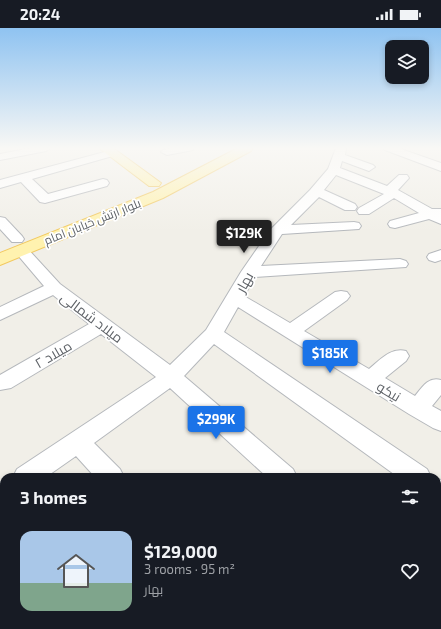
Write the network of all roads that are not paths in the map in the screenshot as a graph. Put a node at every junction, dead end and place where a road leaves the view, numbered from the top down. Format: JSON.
{"nodes":[{"id":1,"x":14,"y":176,"type":"edge"},
{"id":2,"x":27,"y":176,"type":"edge"},
{"id":3,"x":144,"y":176,"type":"edge"},
{"id":4,"x":168,"y":176,"type":"edge"},
{"id":5,"x":194,"y":176,"type":"edge"},
{"id":6,"x":327,"y":176,"type":"edge"},
{"id":7,"x":366,"y":176,"type":"edge"},
{"id":8,"x":402,"y":178,"type":"dead end"},
{"id":9,"x":18,"y":179,"type":"junction"},
{"id":10,"x":102,"y":183,"type":"dead end"},
{"id":11,"x":154,"y":183,"type":"junction"},
{"id":12,"x":0,"y":184,"type":"edge"},
{"id":13,"x":320,"y":187,"type":"junction"},
{"id":14,"x":391,"y":192,"type":"junction"},
{"id":15,"x":348,"y":194,"type":"dead end"},
{"id":16,"x":350,"y":207,"type":"dead end"},
{"id":17,"x":364,"y":211,"type":"dead end"},
{"id":18,"x":437,"y":215,"type":"edge"},
{"id":19,"x":0,"y":221,"type":"edge"},
{"id":20,"x":395,"y":224,"type":"dead end"},
{"id":21,"x":354,"y":226,"type":"dead end"},
{"id":22,"x":278,"y":230,"type":"junction"},
{"id":23,"x":19,"y":244,"type":"junction"},
{"id":24,"x":0,"y":246,"type":"edge"},
{"id":25,"x":0,"y":259,"type":"edge"},
{"id":26,"x":400,"y":264,"type":"dead end"},
{"id":27,"x":249,"y":272,"type":"junction"},
{"id":28,"x":54,"y":288,"type":"junction"},
{"id":29,"x":341,"y":296,"type":"dead end"},
{"id":30,"x":235,"y":298,"type":"junction"},
{"id":31,"x":0,"y":314,"type":"edge"},
{"id":32,"x":102,"y":325,"type":"junction"},
{"id":33,"x":290,"y":332,"type":"junction"},
{"id":34,"x":213,"y":334,"type":"junction"},
{"id":35,"x":399,"y":356,"type":"dead end"},
{"id":36,"x":171,"y":376,"type":"junction"},
{"id":37,"x":370,"y":379,"type":"junction"},
{"id":38,"x":4,"y":382,"type":"dead end"},
{"id":39,"x":436,"y":386,"type":"dead end"},
{"id":40,"x":418,"y":408,"type":"junction"},
{"id":41,"x":441,"y":422,"type":"edge"},
{"id":42,"x":77,"y":441,"type":"junction"},
{"id":43,"x":32,"y":473,"type":"edge"},
{"id":44,"x":107,"y":473,"type":"edge"},
{"id":45,"x":280,"y":473,"type":"edge"},
{"id":46,"x":412,"y":473,"type":"edge"}],
"edges":[{"from":1,"to":9,"type":"street"},
{"from":2,"to":9,"type":"street"},
{"from":3,"to":11,"type":"main road"},
{"from":4,"to":11,"type":"main road","name":"بلوار ارتش خیابان امام"},
{"from":5,"to":23,"type":"main road","name":"بلوار ارتش خیابان امام"},
{"from":6,"to":13,"type":"street","name":"بهار"},
{"from":7,"to":14,"type":"street"},
{"from":8,"to":14,"type":"street"},
{"from":9,"to":10,"type":"street"},
{"from":9,"to":12,"type":"street"},
{"from":11,"to":23,"type":"main road","name":"بلوار ارتش خیابان امام"},
{"from":13,"to":15,"type":"street"},
{"from":13,"to":16,"type":"street"},
{"from":13,"to":22,"type":"street","name":"بهار"},
{"from":14,"to":17,"type":"street"},
{"from":14,"to":18,"type":"street"},
{"from":18,"to":20,"type":"street"},
{"from":19,"to":23,"type":"street","name":"میلاد شمالی"},
{"from":21,"to":22,"type":"street"},
{"from":22,"to":27,"type":"street","name":"بهار"},
{"from":23,"to":24,"type":"main road","name":"بلوار ارتش خیابان امام"},
{"from":23,"to":25,"type":"main road","name":"بلوار ارتش خیابان امام"},
{"from":23,"to":28,"type":"street","name":"میلاد شمالی"},
{"from":26,"to":27,"type":"street"},
{"from":27,"to":30,"type":"street","name":"بهار"},
{"from":28,"to":31,"type":"street"},
{"from":28,"to":32,"type":"street","name":"میلاد شمالی"},
{"from":29,"to":33,"type":"street"},
{"from":30,"to":33,"type":"street","name":"نیکو"},
{"from":30,"to":34,"type":"street","name":"بهار"},
{"from":32,"to":36,"type":"street","name":"میلاد شمالی"},
{"from":32,"to":38,"type":"street","name":"میلاد ۲"},
{"from":33,"to":37,"type":"street","name":"نیکو"},
{"from":34,"to":36,"type":"street","name":"بهار"},
{"from":34,"to":46,"type":"street"},
{"from":35,"to":37,"type":"street"},
{"from":36,"to":42,"type":"street","name":"بهار"},
{"from":36,"to":45,"type":"street","name":"میلاد شمالی"},
{"from":37,"to":40,"type":"street","name":"نیکو"},
{"from":39,"to":40,"type":"street"},
{"from":40,"to":41,"type":"street","name":"نیکو"},
{"from":42,"to":43,"type":"street","name":"بهار"},
{"from":42,"to":44,"type":"street"}]}
